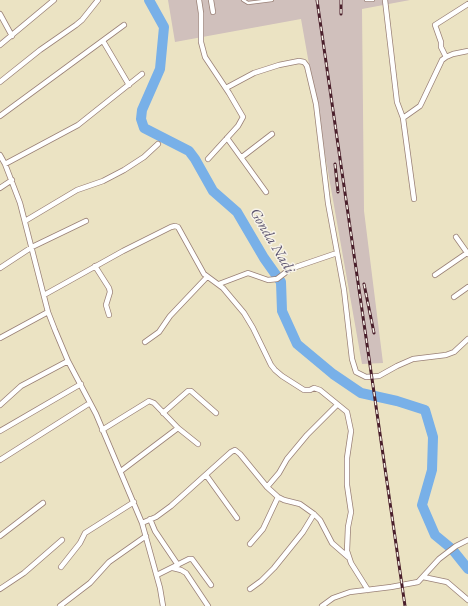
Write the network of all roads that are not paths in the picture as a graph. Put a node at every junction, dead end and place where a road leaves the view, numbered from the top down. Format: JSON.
{"nodes":[{"id":1,"x":54,"y":0,"type":"edge"},
{"id":2,"x":98,"y":0,"type":"edge"},
{"id":3,"x":199,"y":0,"type":"edge"},
{"id":4,"x":211,"y":0,"type":"edge"},
{"id":5,"x":243,"y":0,"type":"edge"},
{"id":6,"x":272,"y":0,"type":"edge"},
{"id":7,"x":366,"y":0,"type":"edge"},
{"id":8,"x":373,"y":0,"type":"edge"},
{"id":9,"x":385,"y":0,"type":"edge"},
{"id":10,"x":468,"y":4,"type":"edge"},
{"id":11,"x":213,"y":12,"type":"dead end"},
{"id":12,"x":0,"y":14,"type":"edge"},
{"id":13,"x":124,"y":25,"type":"dead end"},
{"id":14,"x":12,"y":36,"type":"junction"},
{"id":15,"x":103,"y":41,"type":"junction"},
{"id":16,"x":0,"y":45,"type":"edge"},
{"id":17,"x":468,"y":51,"type":"edge"},
{"id":18,"x":446,"y":57,"type":"junction"},
{"id":19,"x":142,"y":74,"type":"dead end"},
{"id":20,"x":0,"y":82,"type":"edge"},
{"id":21,"x":129,"y":85,"type":"junction"},
{"id":22,"x":226,"y":88,"type":"junction"},
{"id":23,"x":0,"y":116,"type":"edge"},
{"id":24,"x":403,"y":118,"type":"junction"},
{"id":25,"x":272,"y":134,"type":"dead end"},
{"id":26,"x":227,"y":138,"type":"junction"},
{"id":27,"x":158,"y":144,"type":"dead end"},
{"id":28,"x":0,"y":155,"type":"edge"},
{"id":29,"x":242,"y":157,"type":"junction"},
{"id":30,"x":208,"y":158,"type":"dead end"},
{"id":31,"x":5,"y":164,"type":"junction"},
{"id":32,"x":12,"y":180,"type":"junction"},
{"id":33,"x":0,"y":188,"type":"edge"},
{"id":34,"x":266,"y":192,"type":"dead end"},
{"id":35,"x":414,"y":199,"type":"dead end"},
{"id":36,"x":25,"y":221,"type":"junction"},
{"id":37,"x":86,"y":221,"type":"dead end"},
{"id":38,"x":456,"y":237,"type":"dead end"},
{"id":39,"x":32,"y":247,"type":"junction"},
{"id":40,"x":337,"y":253,"type":"junction"},
{"id":41,"x":468,"y":254,"type":"edge"},
{"id":42,"x":95,"y":266,"type":"junction"},
{"id":43,"x":0,"y":268,"type":"edge"},
{"id":44,"x":435,"y":275,"type":"dead end"},
{"id":45,"x":207,"y":277,"type":"junction"},
{"id":46,"x":219,"y":284,"type":"junction"},
{"id":47,"x":468,"y":287,"type":"edge"},
{"id":48,"x":44,"y":295,"type":"junction"},
{"id":49,"x":454,"y":297,"type":"dead end"},
{"id":50,"x":48,"y":312,"type":"junction"},
{"id":51,"x":109,"y":315,"type":"dead end"},
{"id":52,"x":0,"y":338,"type":"edge"},
{"id":53,"x":468,"y":339,"type":"edge"},
{"id":54,"x":145,"y":342,"type":"dead end"},
{"id":55,"x":68,"y":361,"type":"junction"},
{"id":56,"x":80,"y":384,"type":"junction"},
{"id":57,"x":90,"y":403,"type":"junction"},
{"id":58,"x":0,"y":405,"type":"edge"},
{"id":59,"x":337,"y":405,"type":"junction"},
{"id":60,"x":163,"y":412,"type":"junction"},
{"id":61,"x":216,"y":412,"type":"dead end"},
{"id":62,"x":178,"y":428,"type":"junction"},
{"id":63,"x":102,"y":430,"type":"junction"},
{"id":64,"x":0,"y":431,"type":"edge"},
{"id":65,"x":198,"y":444,"type":"dead end"},
{"id":66,"x":0,"y":460,"type":"edge"},
{"id":67,"x":121,"y":471,"type":"junction"},
{"id":68,"x":206,"y":475,"type":"junction"},
{"id":69,"x":266,"y":487,"type":"junction"},
{"id":70,"x":278,"y":497,"type":"junction"},
{"id":71,"x":43,"y":502,"type":"dead end"},
{"id":72,"x":134,"y":502,"type":"junction"},
{"id":73,"x":314,"y":514,"type":"junction"},
{"id":74,"x":237,"y":518,"type":"dead end"},
{"id":75,"x":150,"y":519,"type":"junction"},
{"id":76,"x":142,"y":523,"type":"junction"},
{"id":77,"x":0,"y":536,"type":"edge"},
{"id":78,"x":146,"y":536,"type":"junction"},
{"id":79,"x":62,"y":540,"type":"dead end"},
{"id":80,"x":468,"y":540,"type":"edge"},
{"id":81,"x":250,"y":544,"type":"dead end"},
{"id":82,"x":348,"y":557,"type":"junction"},
{"id":83,"x":178,"y":565,"type":"junction"},
{"id":84,"x":61,"y":567,"type":"dead end"},
{"id":85,"x":173,"y":568,"type":"junction"},
{"id":86,"x":157,"y":575,"type":"junction"},
{"id":87,"x":423,"y":578,"type":"junction"},
{"id":88,"x":211,"y":585,"type":"dead end"},
{"id":89,"x":0,"y":589,"type":"edge"},
{"id":90,"x":250,"y":589,"type":"dead end"},
{"id":91,"x":368,"y":590,"type":"junction"},
{"id":92,"x":468,"y":600,"type":"edge"},
{"id":93,"x":60,"y":606,"type":"edge"},
{"id":94,"x":163,"y":606,"type":"edge"},
{"id":95,"x":208,"y":606,"type":"edge"},
{"id":96,"x":322,"y":606,"type":"edge"}],
"edges":[{"from":1,"to":14,"type":"street"},
{"from":2,"to":20,"type":"street"},
{"from":3,"to":22,"type":"street"},
{"from":4,"to":11,"type":"street"},
{"from":5,"to":6,"type":"lane"},
{"from":7,"to":8,"type":"lane"},
{"from":9,"to":24,"type":"street"},
{"from":10,"to":18,"type":"street"},
{"from":12,"to":14,"type":"street"},
{"from":13,"to":15,"type":"street"},
{"from":14,"to":16,"type":"street"},
{"from":15,"to":21,"type":"street"},
{"from":15,"to":23,"type":"street"},
{"from":17,"to":18,"type":"street"},
{"from":18,"to":24,"type":"street"},
{"from":19,"to":21,"type":"street"},
{"from":21,"to":31,"type":"street"},
{"from":22,"to":26,"type":"street"},
{"from":22,"to":40,"type":"street"},
{"from":24,"to":35,"type":"street"},
{"from":25,"to":29,"type":"street"},
{"from":26,"to":29,"type":"street"},
{"from":26,"to":30,"type":"street"},
{"from":27,"to":36,"type":"street"},
{"from":28,"to":31,"type":"street"},
{"from":29,"to":34,"type":"street"},
{"from":31,"to":32,"type":"street"},
{"from":32,"to":33,"type":"street"},
{"from":32,"to":36,"type":"street"},
{"from":36,"to":39,"type":"street"},
{"from":37,"to":39,"type":"street"},
{"from":38,"to":41,"type":"street"},
{"from":39,"to":43,"type":"street"},
{"from":39,"to":48,"type":"street"},
{"from":40,"to":46,"type":"street"},
{"from":40,"to":53,"type":"street"},
{"from":41,"to":44,"type":"street"},
{"from":42,"to":45,"type":"street"},
{"from":42,"to":48,"type":"street"},
{"from":42,"to":51,"type":"street"},
{"from":45,"to":46,"type":"street"},
{"from":45,"to":54,"type":"street"},
{"from":46,"to":59,"type":"street"},
{"from":47,"to":49,"type":"street"},
{"from":48,"to":50,"type":"street"},
{"from":50,"to":52,"type":"street"},
{"from":50,"to":55,"type":"street"},
{"from":55,"to":56,"type":"street"},
{"from":55,"to":58,"type":"street"},
{"from":56,"to":57,"type":"street"},
{"from":56,"to":64,"type":"street"},
{"from":57,"to":63,"type":"street"},
{"from":57,"to":66,"type":"street"},
{"from":59,"to":69,"type":"street"},
{"from":59,"to":82,"type":"street"},
{"from":60,"to":61,"type":"street"},
{"from":60,"to":62,"type":"street"},
{"from":60,"to":63,"type":"street"},
{"from":62,"to":65,"type":"street"},
{"from":62,"to":67,"type":"street"},
{"from":63,"to":67,"type":"street"},
{"from":67,"to":72,"type":"street"},
{"from":68,"to":69,"type":"street"},
{"from":68,"to":74,"type":"street"},
{"from":68,"to":75,"type":"street"},
{"from":69,"to":70,"type":"street"},
{"from":70,"to":73,"type":"street"},
{"from":70,"to":81,"type":"street"},
{"from":71,"to":77,"type":"street"},
{"from":72,"to":76,"type":"street"},
{"from":72,"to":84,"type":"street"},
{"from":73,"to":82,"type":"street"},
{"from":73,"to":90,"type":"street"},
{"from":75,"to":76,"type":"street"},
{"from":75,"to":83,"type":"street"},
{"from":76,"to":78,"type":"street"},
{"from":78,"to":86,"type":"street"},
{"from":78,"to":93,"type":"street"},
{"from":79,"to":89,"type":"street"},
{"from":80,"to":87,"type":"street"},
{"from":82,"to":91,"type":"street"},
{"from":83,"to":85,"type":"street"},
{"from":83,"to":88,"type":"street"},
{"from":85,"to":86,"type":"street"},
{"from":85,"to":95,"type":"street"},
{"from":86,"to":94,"type":"street"},
{"from":87,"to":91,"type":"street"},
{"from":87,"to":92,"type":"street"},
{"from":91,"to":96,"type":"street"}]}
